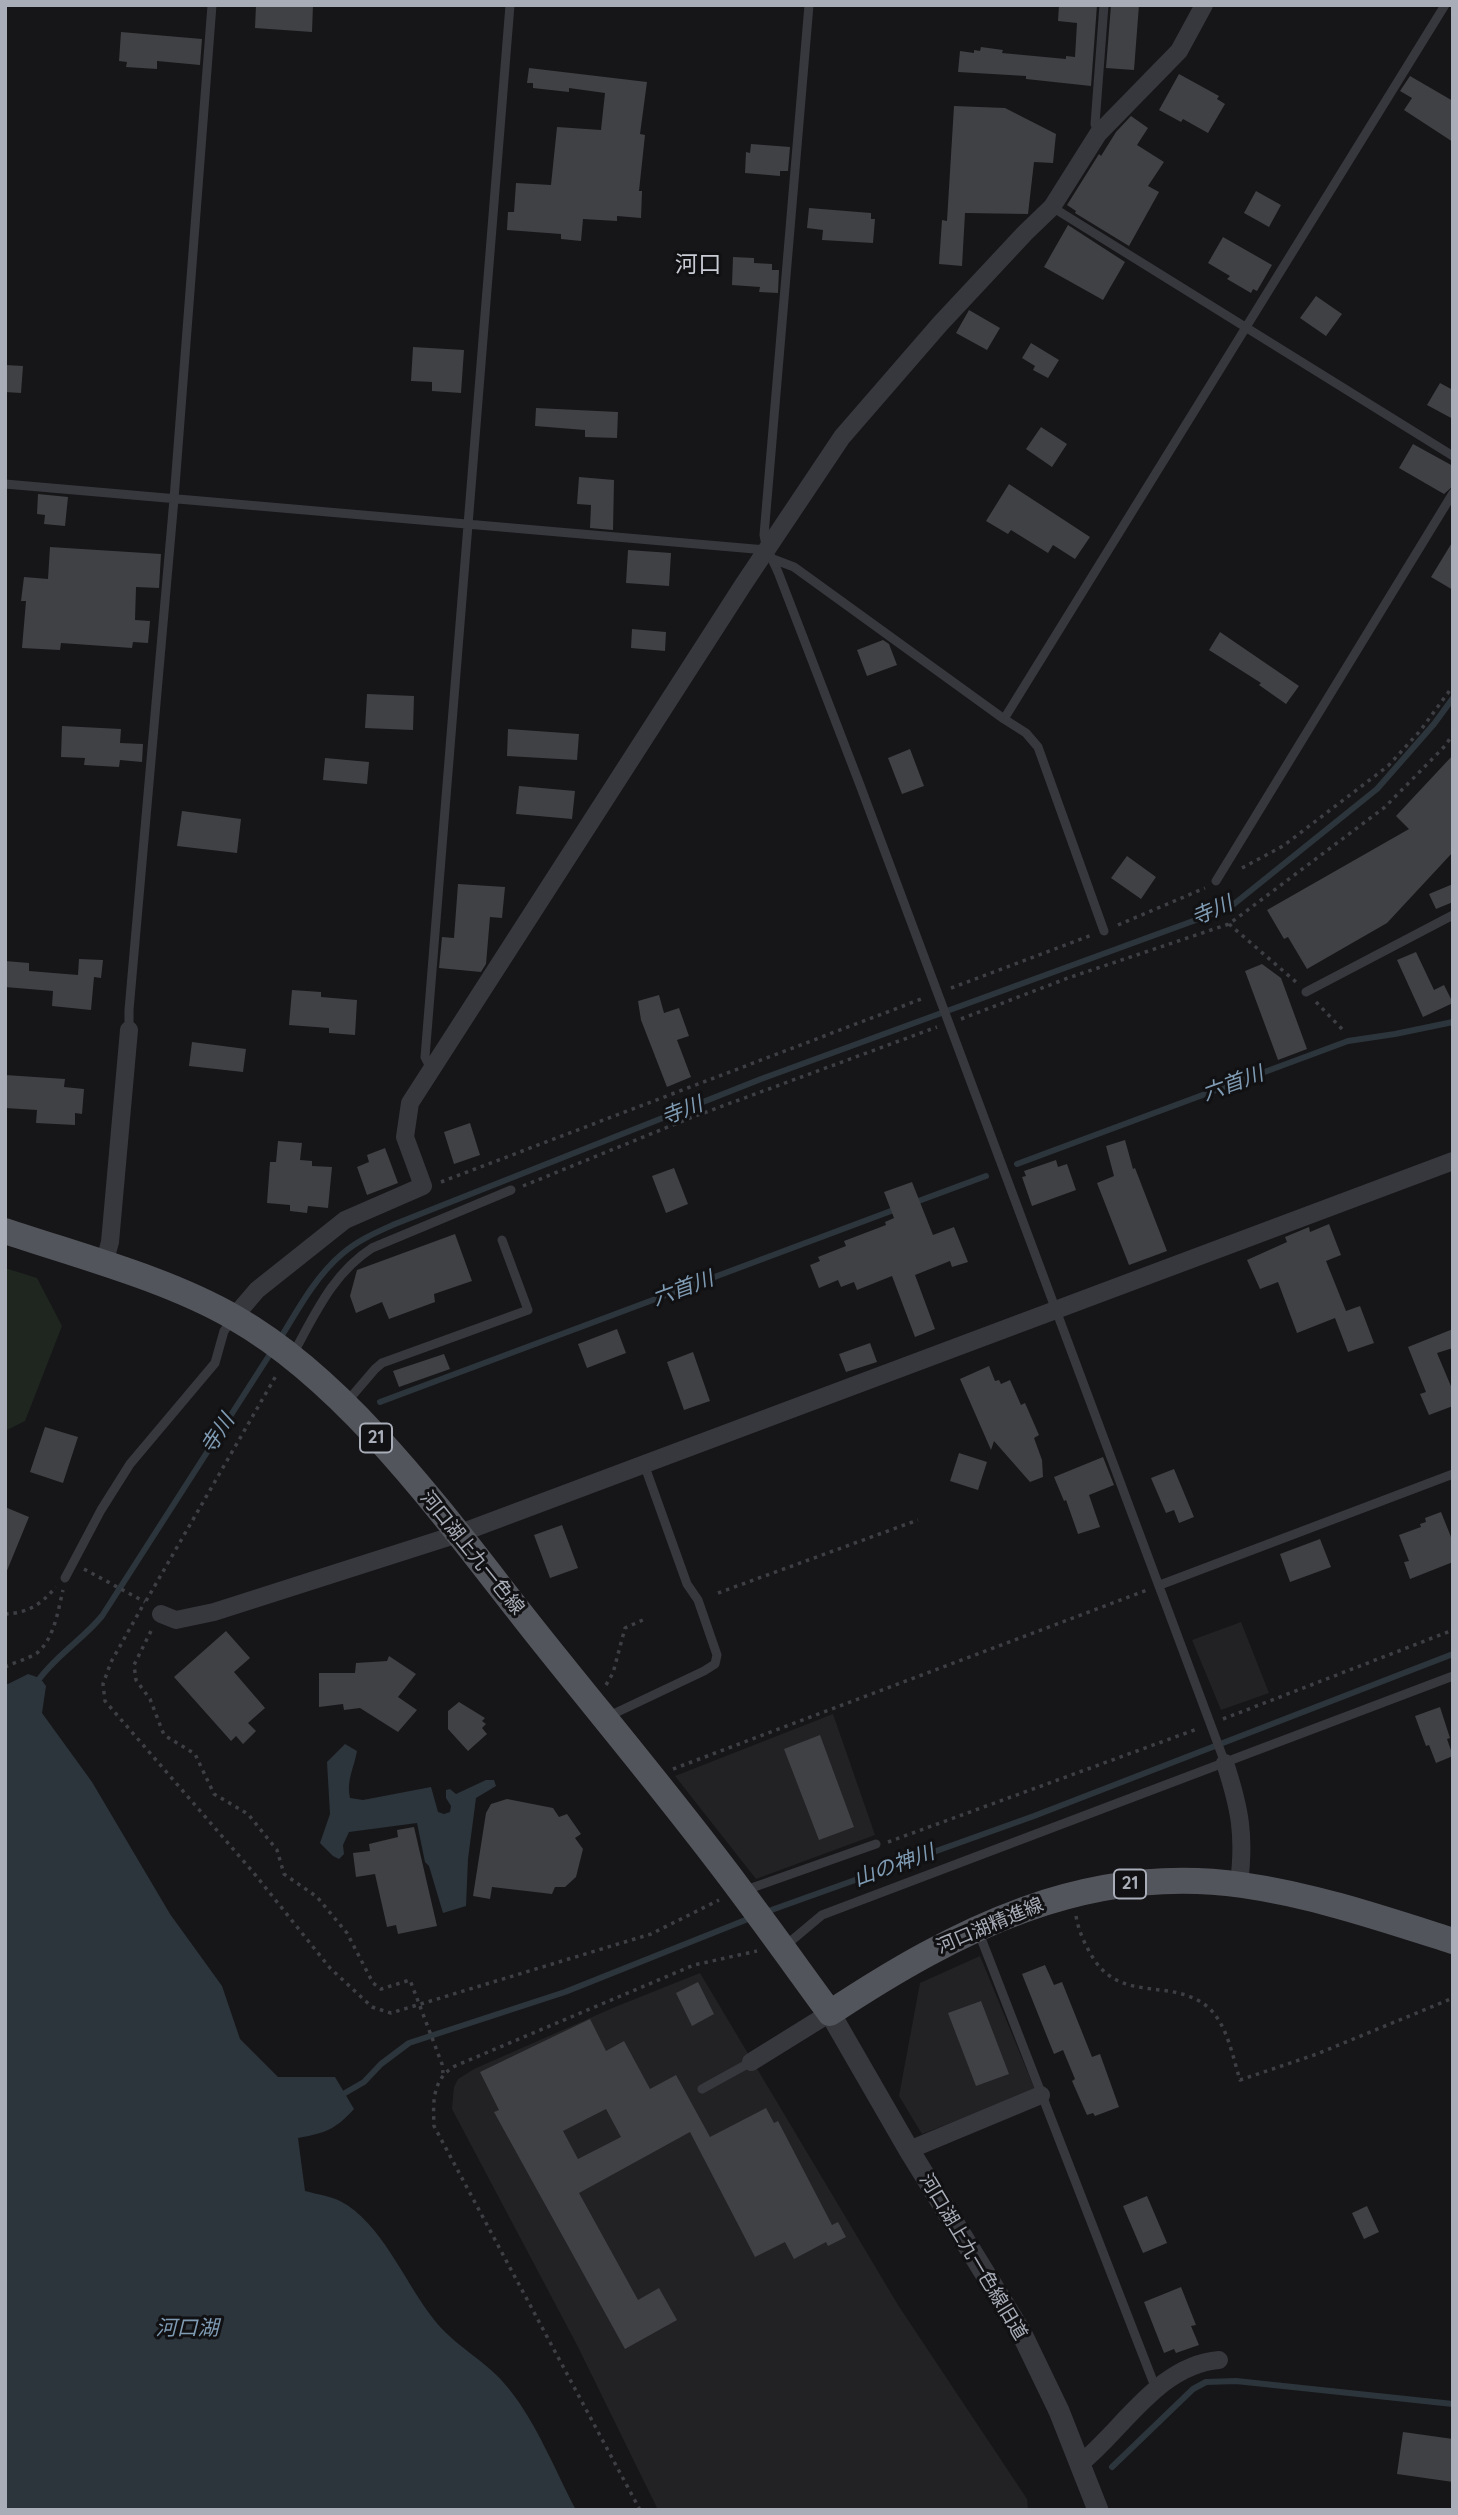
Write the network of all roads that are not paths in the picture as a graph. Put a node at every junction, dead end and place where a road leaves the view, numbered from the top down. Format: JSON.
{"nodes":[{"id":1,"x":212,"y":5,"type":"edge"},
{"id":2,"x":510,"y":5,"type":"edge"},
{"id":3,"x":809,"y":5,"type":"edge"},
{"id":4,"x":1104,"y":5,"type":"edge"},
{"id":5,"x":1204,"y":5,"type":"edge"},
{"id":6,"x":1445,"y":5,"type":"edge"},
{"id":7,"x":1098,"y":134,"type":"junction"},
{"id":8,"x":1052,"y":207,"type":"junction"},
{"id":9,"x":1246,"y":326,"type":"junction"},
{"id":10,"x":1453,"y":456,"type":"edge"},
{"id":11,"x":5,"y":484,"type":"edge"},
{"id":12,"x":1453,"y":493,"type":"edge"},
{"id":13,"x":174,"y":499,"type":"junction"},
{"id":14,"x":469,"y":524,"type":"junction"},
{"id":15,"x":769,"y":555,"type":"junction"},
{"id":16,"x":1004,"y":719,"type":"junction"},
{"id":17,"x":1216,"y":881,"type":"road end"},
{"id":18,"x":1453,"y":915,"type":"edge"},
{"id":19,"x":1104,"y":930,"type":"road end"},
{"id":20,"x":1306,"y":992,"type":"road end"},
{"id":21,"x":129,"y":1030,"type":"joint"},
{"id":22,"x":431,"y":1069,"type":"junction"},
{"id":23,"x":1453,"y":1161,"type":"edge"},
{"id":24,"x":511,"y":1191,"type":"road end"},
{"id":25,"x":5,"y":1231,"type":"edge"},
{"id":26,"x":502,"y":1240,"type":"dead end"},
{"id":27,"x":104,"y":1264,"type":"junction"},
{"id":28,"x":1055,"y":1309,"type":"junction"},
{"id":29,"x":242,"y":1322,"type":"junction"},
{"id":30,"x":285,"y":1359,"type":"junction"},
{"id":31,"x":345,"y":1405,"type":"junction"},
{"id":32,"x":643,"y":1463,"type":"junction"},
{"id":33,"x":1453,"y":1474,"type":"edge"},
{"id":34,"x":458,"y":1534,"type":"junction"},
{"id":35,"x":66,"y":1575,"type":"road end"},
{"id":36,"x":1160,"y":1586,"type":"junction"},
{"id":37,"x":161,"y":1614,"type":"road end"},
{"id":38,"x":1453,"y":1676,"type":"edge"},
{"id":39,"x":604,"y":1719,"type":"junction"},
{"id":40,"x":1224,"y":1759,"type":"junction"},
{"id":41,"x":876,"y":1844,"type":"road end"},
{"id":42,"x":1239,"y":1884,"type":"junction"},
{"id":43,"x":737,"y":1896,"type":"junction"},
{"id":44,"x":977,"y":1928,"type":"junction"},
{"id":45,"x":1453,"y":1941,"type":"edge"},
{"id":46,"x":772,"y":1944,"type":"junction"},
{"id":47,"x":830,"y":2013,"type":"junction"},
{"id":48,"x":751,"y":2062,"type":"joint"},
{"id":49,"x":702,"y":2089,"type":"dead end"},
{"id":50,"x":1041,"y":2095,"type":"junction"},
{"id":51,"x":909,"y":2150,"type":"junction"},
{"id":52,"x":1219,"y":2360,"type":"dead end"},
{"id":53,"x":1156,"y":2389,"type":"junction"},
{"id":54,"x":1081,"y":2463,"type":"junction"},
{"id":55,"x":1098,"y":2510,"type":"edge"}],
"edges":[{"from":1,"to":13,"type":"lane"},
{"from":2,"to":14,"type":"lane"},
{"from":3,"to":15,"type":"lane"},
{"from":4,"to":7,"type":"lane"},
{"from":5,"to":7,"type":"street"},
{"from":6,"to":9,"type":"lane"},
{"from":7,"to":8,"type":"street"},
{"from":8,"to":9,"type":"lane"},
{"from":8,"to":15,"type":"street"},
{"from":9,"to":10,"type":"lane"},
{"from":9,"to":16,"type":"lane"},
{"from":11,"to":13,"type":"lane"},
{"from":12,"to":17,"type":"lane"},
{"from":13,"to":14,"type":"lane"},
{"from":13,"to":21,"type":"lane"},
{"from":14,"to":15,"type":"lane"},
{"from":14,"to":22,"type":"lane"},
{"from":15,"to":16,"type":"lane"},
{"from":15,"to":22,"type":"street"},
{"from":15,"to":28,"type":"lane"},
{"from":16,"to":19,"type":"lane"},
{"from":18,"to":20,"type":"lane"},
{"from":21,"to":27,"type":"street"},
{"from":22,"to":29,"type":"street"},
{"from":23,"to":28,"type":"street"},
{"from":24,"to":30,"type":"lane"},
{"from":25,"to":27,"type":"main road","name":"河口湖上九一色線","number":"21"},
{"from":26,"to":31,"type":"lane"},
{"from":27,"to":29,"type":"main road","name":"河口湖上九一色線","number":"21"},
{"from":28,"to":32,"type":"street"},
{"from":28,"to":36,"type":"lane"},
{"from":29,"to":30,"type":"main road","name":"河口湖上九一色線","number":"21"},
{"from":29,"to":35,"type":"lane"},
{"from":30,"to":31,"type":"main road","name":"河口湖上九一色線","number":"21"},
{"from":31,"to":34,"type":"main road","name":"河口湖上九一色線","number":"21"},
{"from":32,"to":34,"type":"street"},
{"from":32,"to":39,"type":"lane"},
{"from":33,"to":36,"type":"lane"},
{"from":34,"to":37,"type":"street"},
{"from":34,"to":39,"type":"main road","name":"河口湖上九一色線","number":"21"},
{"from":36,"to":40,"type":"lane"},
{"from":38,"to":40,"type":"lane"},
{"from":39,"to":43,"type":"main road","name":"河口湖上九一色線","number":"21"},
{"from":40,"to":42,"type":"street"},
{"from":40,"to":46,"type":"lane"},
{"from":41,"to":43,"type":"lane"},
{"from":42,"to":44,"type":"main road","name":"河口湖精進線","number":"21"},
{"from":42,"to":45,"type":"main road","name":"河口湖精進線","number":"21"},
{"from":43,"to":46,"type":"main road","name":"河口湖上九一色線","number":"21"},
{"from":44,"to":47,"type":"main road","name":"河口湖精進線","number":"21"},
{"from":44,"to":50,"type":"lane"},
{"from":46,"to":47,"type":"main road","name":"河口湖上九一色線","number":"21"},
{"from":47,"to":48,"type":"street"},
{"from":47,"to":51,"type":"street","name":"河口湖上九一色線旧道"},
{"from":48,"to":49,"type":"lane"},
{"from":50,"to":51,"type":"street"},
{"from":50,"to":53,"type":"lane"},
{"from":51,"to":54,"type":"street","name":"河口湖上九一色線旧道"},
{"from":52,"to":53,"type":"street"},
{"from":53,"to":54,"type":"street"},
{"from":54,"to":55,"type":"street","name":"河口湖上九一色線旧道"}]}
